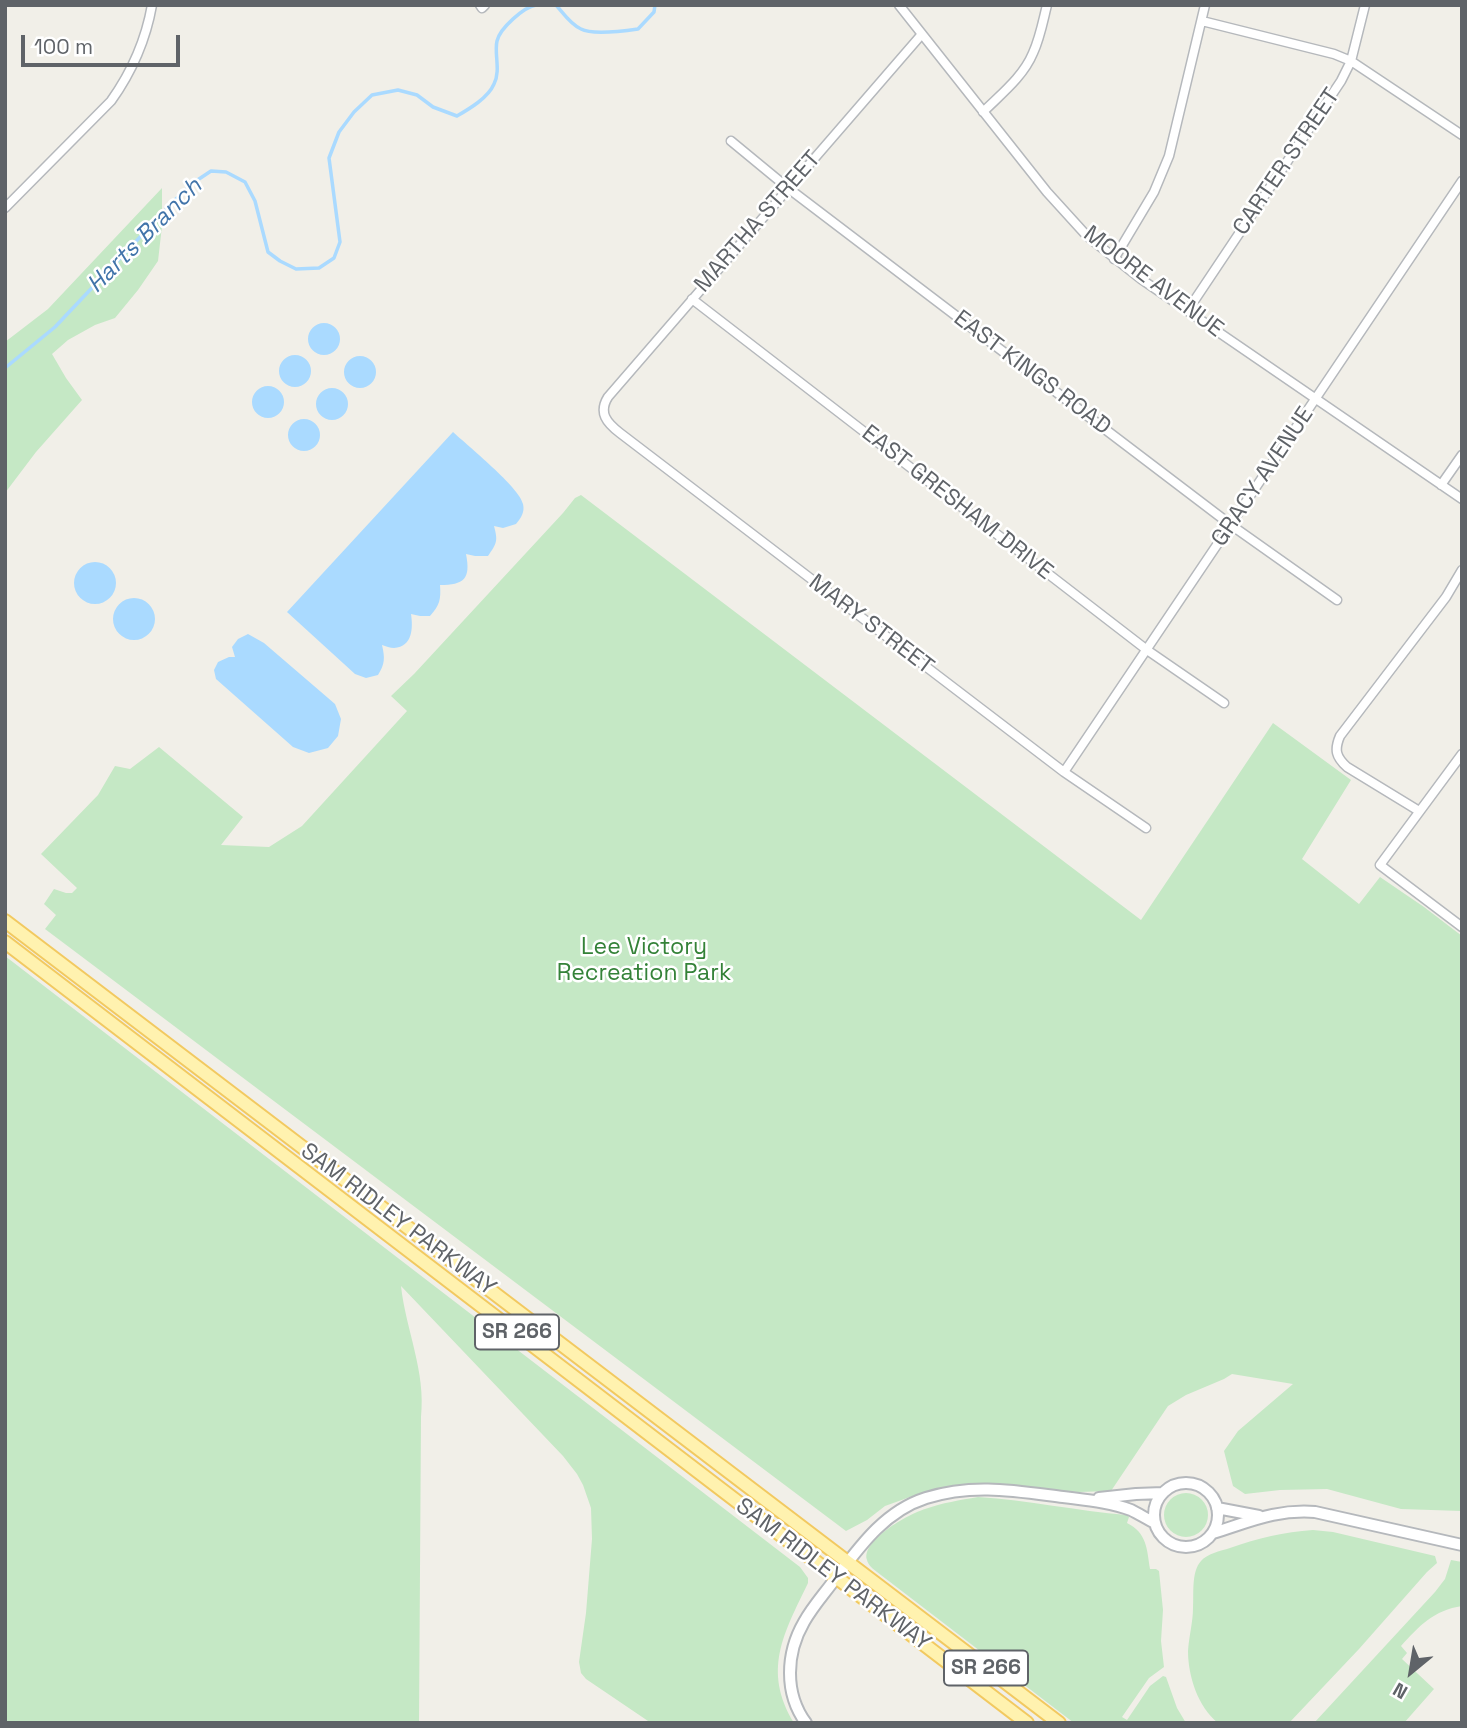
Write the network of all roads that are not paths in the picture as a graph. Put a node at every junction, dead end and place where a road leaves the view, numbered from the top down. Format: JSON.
{"nodes":[{"id":1,"x":152,"y":5,"type":"edge"},
{"id":2,"x":899,"y":5,"type":"edge"},
{"id":3,"x":1047,"y":5,"type":"edge"},
{"id":4,"x":1205,"y":5,"type":"edge"},
{"id":5,"x":1365,"y":5,"type":"edge"},
{"id":6,"x":1202,"y":21,"type":"junction"},
{"id":7,"x":922,"y":34,"type":"junction"},
{"id":8,"x":1351,"y":61,"type":"junction"},
{"id":9,"x":983,"y":112,"type":"junction"},
{"id":10,"x":1462,"y":135,"type":"edge"},
{"id":11,"x":731,"y":141,"type":"dead end"},
{"id":12,"x":1462,"y":181,"type":"edge"},
{"id":13,"x":788,"y":188,"type":"junction"},
{"id":14,"x":5,"y":208,"type":"edge"},
{"id":15,"x":1114,"y":259,"type":"junction"},
{"id":16,"x":692,"y":299,"type":"junction"},
{"id":17,"x":1188,"y":310,"type":"junction"},
{"id":18,"x":1316,"y":398,"type":"junction"},
{"id":19,"x":604,"y":415,"type":"joint"},
{"id":20,"x":1462,"y":455,"type":"edge"},
{"id":21,"x":1441,"y":485,"type":"junction"},
{"id":22,"x":1462,"y":499,"type":"edge"},
{"id":23,"x":1231,"y":525,"type":"junction"},
{"id":24,"x":1462,"y":570,"type":"edge"},
{"id":25,"x":1337,"y":600,"type":"dead end"},
{"id":26,"x":1147,"y":650,"type":"junction"},
{"id":27,"x":1224,"y":703,"type":"dead end"},
{"id":28,"x":1462,"y":754,"type":"edge"},
{"id":29,"x":1063,"y":772,"type":"junction"},
{"id":30,"x":1419,"y":811,"type":"junction"},
{"id":31,"x":1146,"y":828,"type":"dead end"},
{"id":32,"x":5,"y":921,"type":"edge"},
{"id":33,"x":1462,"y":927,"type":"edge"},
{"id":34,"x":5,"y":942,"type":"edge"},
{"id":35,"x":1163,"y":1493,"type":"junction"},
{"id":36,"x":1085,"y":1500,"type":"junction"},
{"id":37,"x":1217,"y":1508,"type":"junction"},
{"id":38,"x":1261,"y":1516,"type":"junction"},
{"id":39,"x":1155,"y":1523,"type":"junction"},
{"id":40,"x":1213,"y":1533,"type":"junction"},
{"id":41,"x":1462,"y":1545,"type":"edge"},
{"id":42,"x":847,"y":1563,"type":"junction"},
{"id":43,"x":836,"y":1577,"type":"junction"},
{"id":44,"x":806,"y":1723,"type":"edge"},
{"id":45,"x":1027,"y":1723,"type":"edge"},
{"id":46,"x":1059,"y":1723,"type":"edge"}],
"edges":[{"from":1,"to":14,"type":"street"},
{"from":2,"to":7,"type":"street","name":"MOORE AVENUE"},
{"from":3,"to":9,"type":"street"},
{"from":4,"to":6,"type":"street"},
{"from":5,"to":8,"type":"street","name":"CARTER STREET"},
{"from":6,"to":8,"type":"street"},
{"from":6,"to":15,"type":"street"},
{"from":7,"to":9,"type":"street","name":"MOORE AVENUE"},
{"from":7,"to":13,"type":"street","name":"MARTHA STREET"},
{"from":8,"to":10,"type":"street"},
{"from":8,"to":17,"type":"street","name":"CARTER STREET"},
{"from":9,"to":15,"type":"street","name":"MOORE AVENUE"},
{"from":11,"to":13,"type":"street","name":"EAST KINGS ROAD"},
{"from":12,"to":18,"type":"street","name":"GRACY AVENUE"},
{"from":13,"to":16,"type":"street","name":"MARTHA STREET"},
{"from":13,"to":23,"type":"street","name":"EAST KINGS ROAD"},
{"from":15,"to":17,"type":"street","name":"MOORE AVENUE"},
{"from":16,"to":19,"type":"street","name":"MARTHA STREET"},
{"from":16,"to":26,"type":"street","name":"EAST GRESHAM DRIVE"},
{"from":17,"to":18,"type":"street","name":"MOORE AVENUE"},
{"from":18,"to":21,"type":"street","name":"MOORE AVENUE"},
{"from":18,"to":23,"type":"street","name":"GRACY AVENUE"},
{"from":19,"to":29,"type":"street","name":"MARY STREET"},
{"from":20,"to":21,"type":"street"},
{"from":21,"to":22,"type":"street","name":"MOORE AVENUE"},
{"from":23,"to":25,"type":"street","name":"EAST KINGS ROAD"},
{"from":23,"to":26,"type":"street","name":"GRACY AVENUE"},
{"from":24,"to":30,"type":"street"},
{"from":26,"to":27,"type":"street","name":"EAST GRESHAM DRIVE"},
{"from":26,"to":29,"type":"street","name":"GRACY AVENUE"},
{"from":28,"to":30,"type":"street"},
{"from":29,"to":31,"type":"street","name":"MARY STREET"},
{"from":30,"to":33,"type":"street"},
{"from":32,"to":42,"type":"main road","name":"SAM RIDLEY PARKWAY","number":"SR 266"},
{"from":34,"to":43,"type":"main road","name":"SAM RIDLEY PARKWAY","number":"SR 266"},
{"from":35,"to":36,"type":"street"},
{"from":35,"to":37,"type":"street"},
{"from":35,"to":39,"type":"street"},
{"from":36,"to":39,"type":"street"},
{"from":36,"to":42,"type":"street"},
{"from":37,"to":38,"type":"street"},
{"from":37,"to":40,"type":"street"},
{"from":38,"to":40,"type":"street"},
{"from":38,"to":41,"type":"street"},
{"from":39,"to":40,"type":"street"},
{"from":42,"to":43,"type":"street"},
{"from":42,"to":46,"type":"main road","name":"SAM RIDLEY PARKWAY","number":"SR 266"},
{"from":43,"to":44,"type":"street"},
{"from":43,"to":45,"type":"main road","name":"SAM RIDLEY PARKWAY","number":"SR 266"}]}
